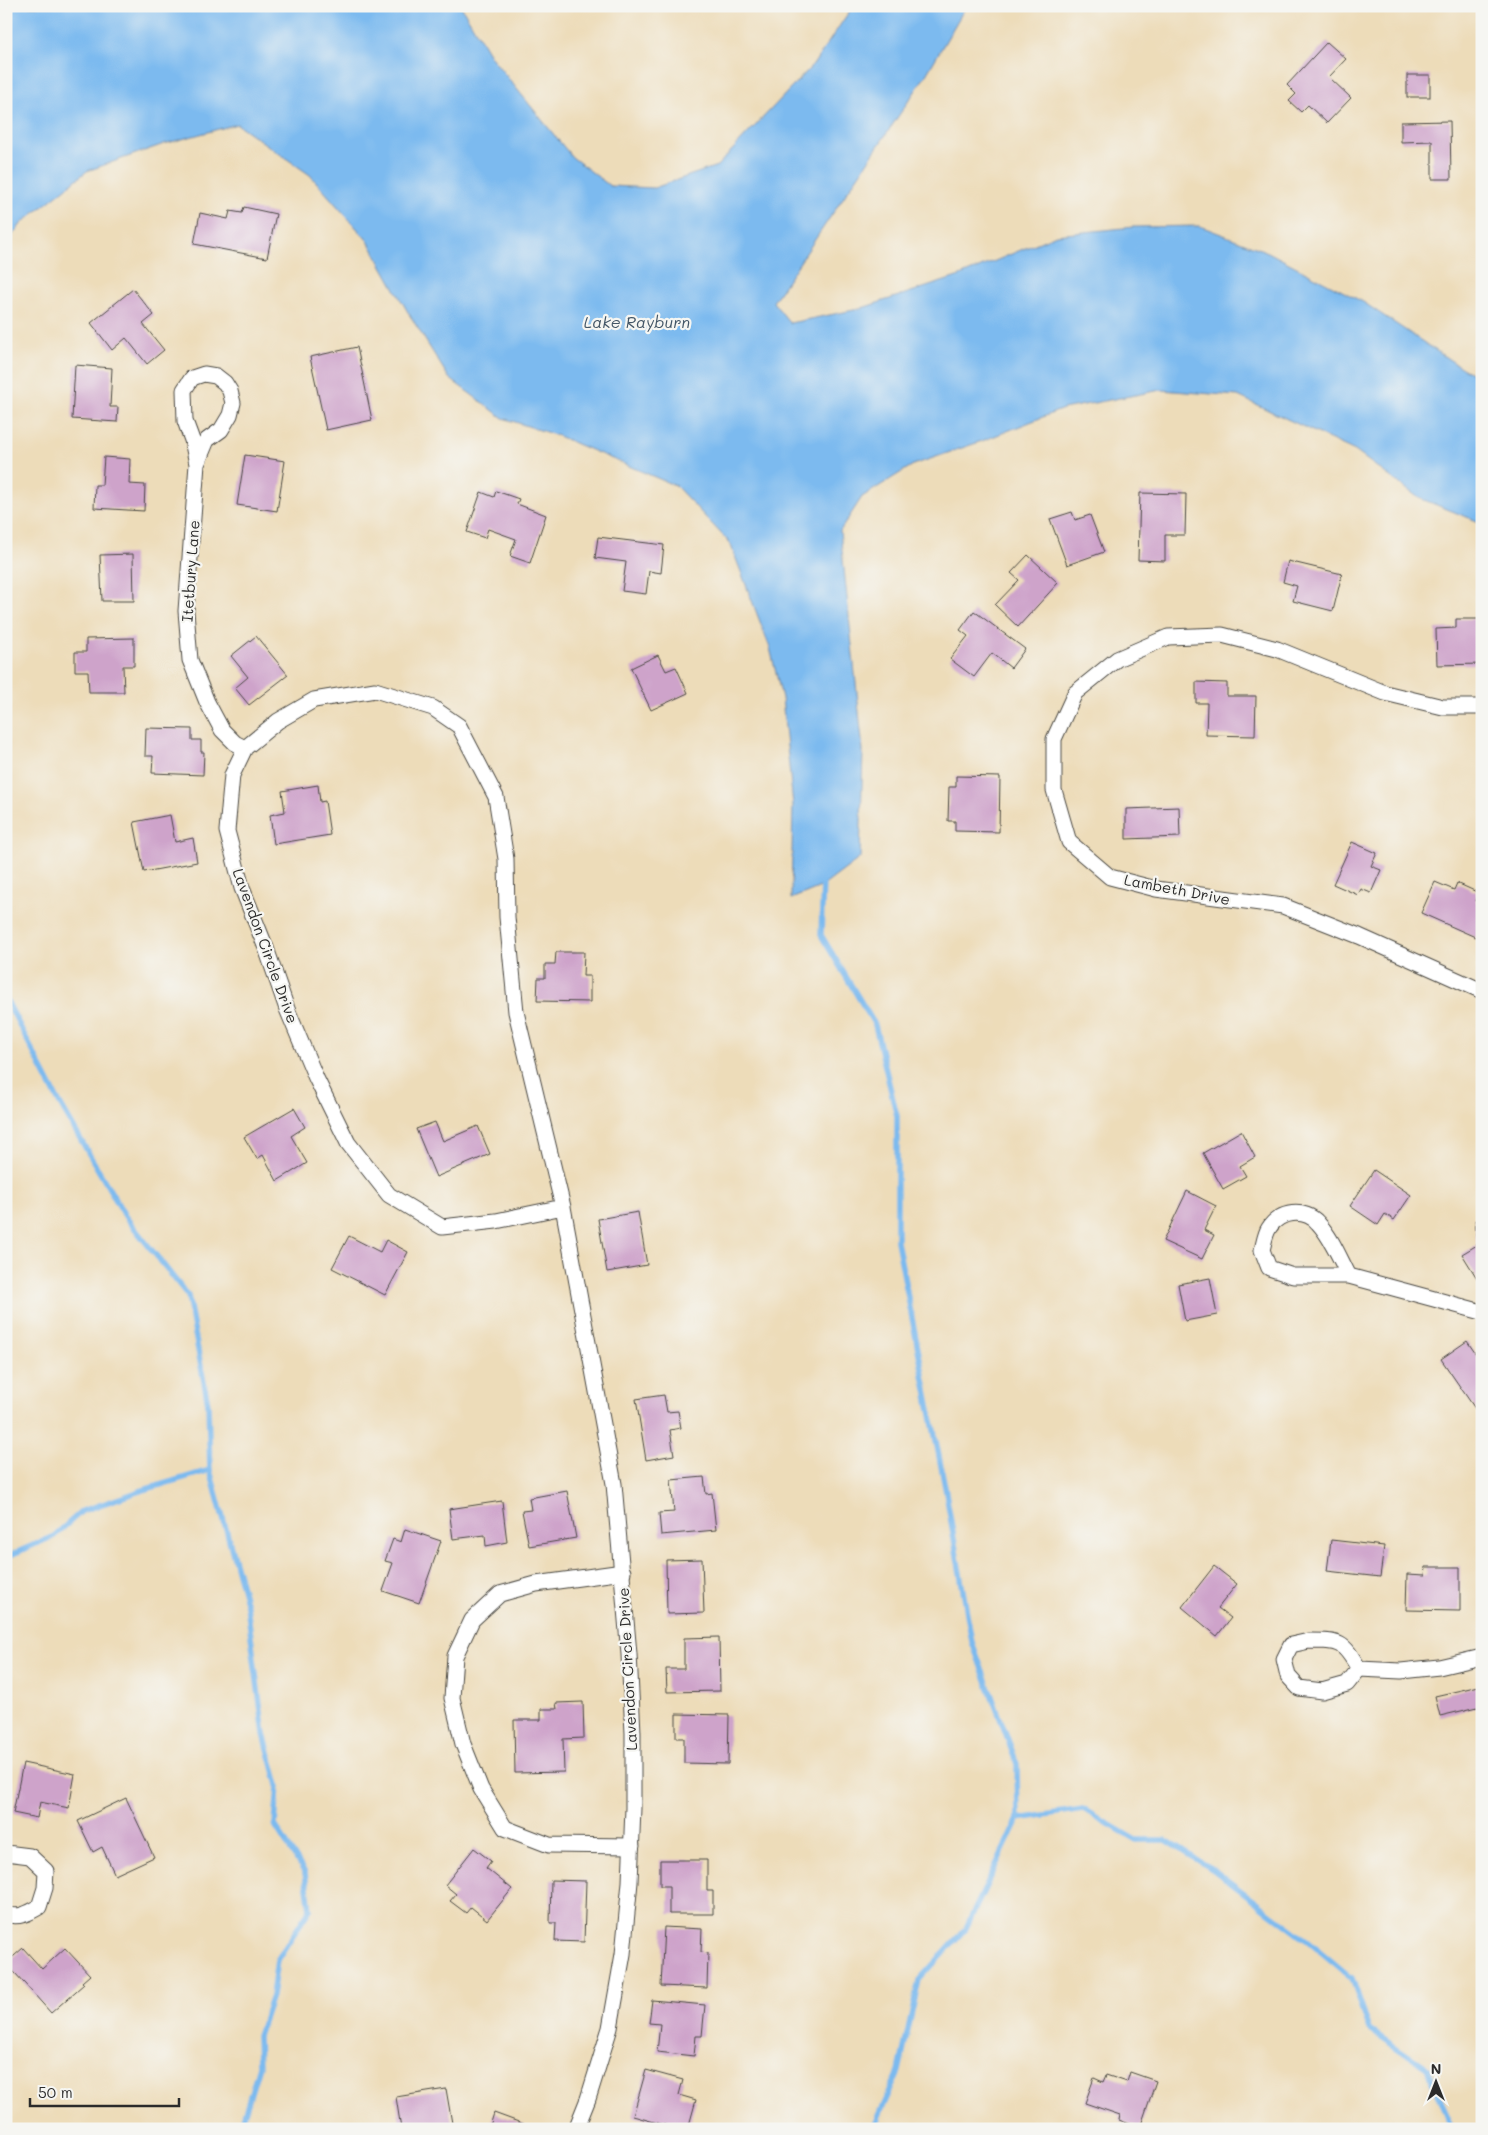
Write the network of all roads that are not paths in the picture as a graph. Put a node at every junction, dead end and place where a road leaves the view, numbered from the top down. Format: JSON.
{"nodes":[{"id":1,"x":197,"y":464,"type":"junction"},
{"id":2,"x":1482,"y":707,"type":"edge"},
{"id":3,"x":244,"y":748,"type":"junction"},
{"id":4,"x":1482,"y":992,"type":"edge"},
{"id":5,"x":563,"y":1208,"type":"junction"},
{"id":6,"x":1350,"y":1276,"type":"junction"},
{"id":7,"x":1482,"y":1312,"type":"edge"},
{"id":8,"x":623,"y":1572,"type":"junction"},
{"id":9,"x":1482,"y":1657,"type":"edge"},
{"id":10,"x":1358,"y":1669,"type":"junction"},
{"id":11,"x":632,"y":1846,"type":"junction"},
{"id":12,"x":6,"y":1853,"type":"edge"},
{"id":13,"x":6,"y":1914,"type":"edge"},
{"id":14,"x":576,"y":2129,"type":"edge"}],
"edges":[{"from":1,"to":1,"type":"street","name":"Itetbury Lane"},
{"from":1,"to":3,"type":"street","name":"Itetbury Lane"},
{"from":2,"to":4,"type":"street","name":"Lambeth Drive"},
{"from":3,"to":5,"type":"street","name":"Lavendon Circle Drive"},
{"from":3,"to":5,"type":"street","name":"Lavendon Circle Drive"},
{"from":5,"to":8,"type":"street","name":"Lavendon Circle Drive"},
{"from":6,"to":6,"type":"street"},
{"from":6,"to":7,"type":"street"},
{"from":8,"to":11,"type":"street","name":"Lavendon Circle Drive"},
{"from":8,"to":11,"type":"street"},
{"from":9,"to":10,"type":"street"},
{"from":10,"to":10,"type":"street"},
{"from":11,"to":14,"type":"street","name":"Lavendon Circle Drive"},
{"from":12,"to":13,"type":"street"}]}
